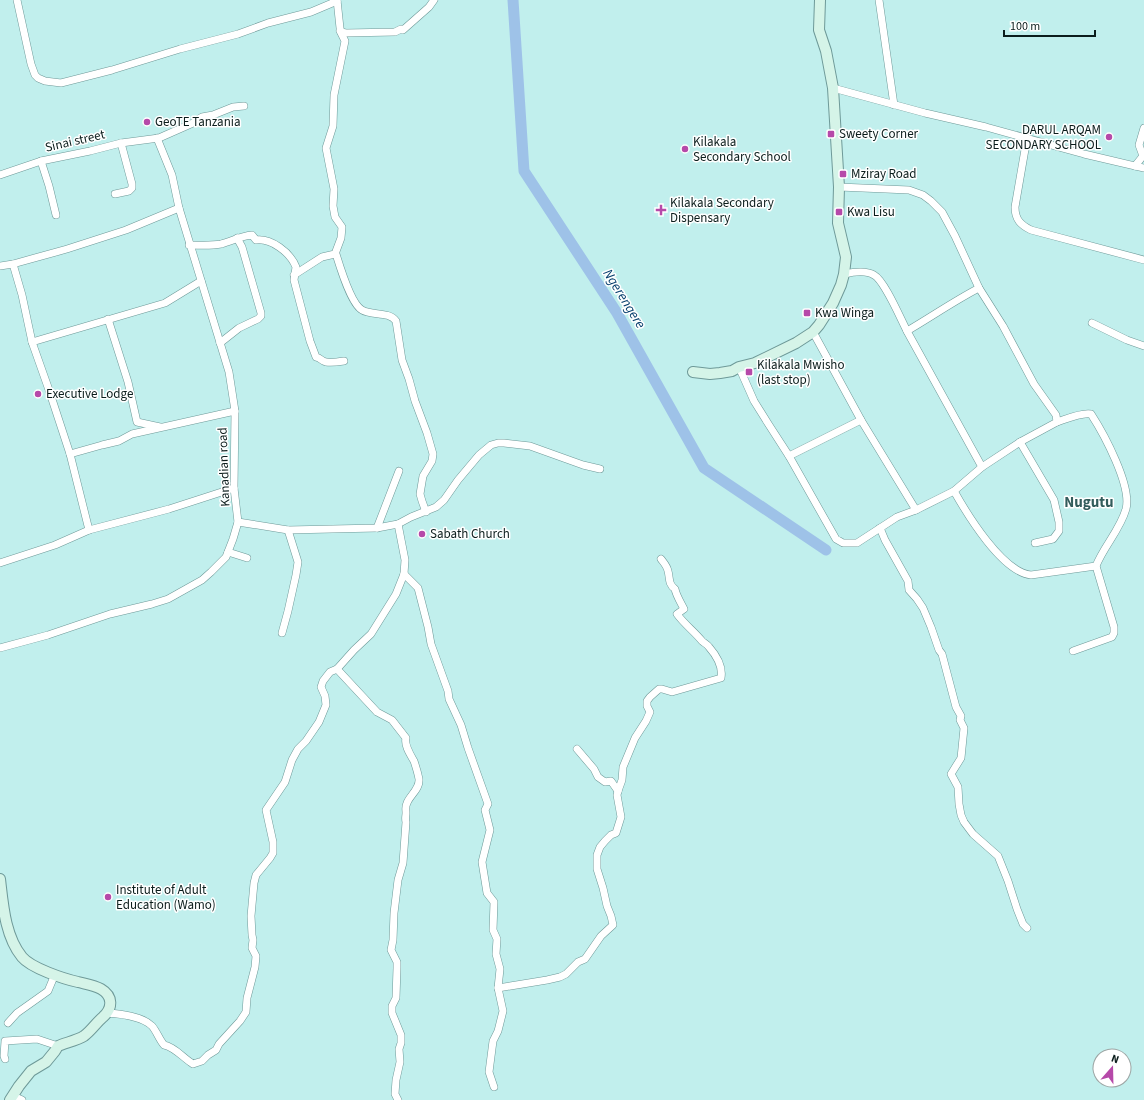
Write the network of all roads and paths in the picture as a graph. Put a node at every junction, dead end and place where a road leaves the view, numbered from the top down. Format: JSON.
{"nodes":[{"id":1,"x":17,"y":0,"type":"edge"},
{"id":2,"x":337,"y":0,"type":"edge"},
{"id":3,"x":434,"y":0,"type":"edge"},
{"id":4,"x":820,"y":0,"type":"edge"},
{"id":5,"x":879,"y":0,"type":"edge"},
{"id":6,"x":340,"y":31,"type":"junction"},
{"id":7,"x":833,"y":88,"type":"junction"},
{"id":8,"x":894,"y":105,"type":"junction"},
{"id":9,"x":244,"y":106,"type":"dead end"},
{"id":10,"x":1144,"y":128,"type":"edge"},
{"id":11,"x":157,"y":138,"type":"junction"},
{"id":12,"x":1027,"y":138,"type":"junction"},
{"id":13,"x":121,"y":143,"type":"junction"},
{"id":14,"x":41,"y":161,"type":"junction"},
{"id":15,"x":1135,"y":166,"type":"junction"},
{"id":16,"x":1144,"y":168,"type":"edge"},
{"id":17,"x":0,"y":175,"type":"edge"},
{"id":18,"x":839,"y":187,"type":"junction"},
{"id":19,"x":115,"y":194,"type":"dead end"},
{"id":20,"x":179,"y":208,"type":"junction"},
{"id":21,"x":56,"y":215,"type":"dead end"},
{"id":22,"x":238,"y":238,"type":"junction"},
{"id":23,"x":190,"y":244,"type":"junction"},
{"id":24,"x":336,"y":254,"type":"junction"},
{"id":25,"x":1144,"y":260,"type":"edge"},
{"id":26,"x":13,"y":264,"type":"junction"},
{"id":27,"x":0,"y":266,"type":"edge"},
{"id":28,"x":844,"y":274,"type":"junction"},
{"id":29,"x":294,"y":276,"type":"junction"},
{"id":30,"x":202,"y":281,"type":"junction"},
{"id":31,"x":979,"y":288,"type":"junction"},
{"id":32,"x":108,"y":319,"type":"junction"},
{"id":33,"x":1092,"y":323,"type":"dead end"},
{"id":34,"x":907,"y":331,"type":"junction"},
{"id":35,"x":813,"y":332,"type":"junction"},
{"id":36,"x":32,"y":342,"type":"junction"},
{"id":37,"x":220,"y":343,"type":"junction"},
{"id":38,"x":1144,"y":346,"type":"edge"},
{"id":39,"x":344,"y":361,"type":"dead end"},
{"id":40,"x":739,"y":367,"type":"junction"},
{"id":41,"x":693,"y":372,"type":"dead end"},
{"id":42,"x":235,"y":411,"type":"junction"},
{"id":43,"x":861,"y":420,"type":"junction"},
{"id":44,"x":137,"y":422,"type":"junction"},
{"id":45,"x":1057,"y":422,"type":"junction"},
{"id":46,"x":162,"y":428,"type":"junction"},
{"id":47,"x":132,"y":434,"type":"junction"},
{"id":48,"x":1020,"y":442,"type":"junction"},
{"id":49,"x":70,"y":454,"type":"junction"},
{"id":50,"x":790,"y":456,"type":"junction"},
{"id":51,"x":982,"y":467,"type":"junction"},
{"id":52,"x":600,"y":469,"type":"dead end"},
{"id":53,"x":400,"y":471,"type":"dead end"},
{"id":54,"x":234,"y":488,"type":"junction"},
{"id":55,"x":954,"y":490,"type":"junction"},
{"id":56,"x":916,"y":510,"type":"junction"},
{"id":57,"x":426,"y":512,"type":"junction"},
{"id":58,"x":238,"y":522,"type":"junction"},
{"id":59,"x":398,"y":524,"type":"junction"},
{"id":60,"x":377,"y":528,"type":"junction"},
{"id":61,"x":880,"y":528,"type":"junction"},
{"id":62,"x":89,"y":530,"type":"junction"},
{"id":63,"x":288,"y":530,"type":"junction"},
{"id":64,"x":1035,"y":543,"type":"dead end"},
{"id":65,"x":228,"y":552,"type":"junction"},
{"id":66,"x":247,"y":558,"type":"dead end"},
{"id":67,"x":661,"y":559,"type":"dead end"},
{"id":68,"x":0,"y":563,"type":"edge"},
{"id":69,"x":1096,"y":566,"type":"junction"},
{"id":70,"x":404,"y":574,"type":"junction"},
{"id":71,"x":282,"y":633,"type":"dead end"},
{"id":72,"x":0,"y":648,"type":"edge"},
{"id":73,"x":1073,"y":651,"type":"dead end"},
{"id":74,"x":337,"y":669,"type":"junction"},
{"id":75,"x":576,"y":749,"type":"dead end"},
{"id":76,"x":618,"y":791,"type":"junction"},
{"id":77,"x":0,"y":879,"type":"edge"},
{"id":78,"x":1027,"y":928,"type":"dead end"},
{"id":79,"x":57,"y":976,"type":"junction"},
{"id":80,"x":498,"y":988,"type":"junction"},
{"id":81,"x":107,"y":1013,"type":"junction"},
{"id":82,"x":8,"y":1023,"type":"dead end"},
{"id":83,"x":58,"y":1046,"type":"junction"},
{"id":84,"x":6,"y":1059,"type":"dead end"},
{"id":85,"x":494,"y":1087,"type":"dead end"},
{"id":86,"x":15,"y":1099,"type":"edge"},
{"id":87,"x":398,"y":1100,"type":"edge"}],
"edges":[{"from":1,"to":2,"type":"street"},
{"from":2,"to":6,"type":"street"},
{"from":3,"to":6,"type":"street"},
{"from":4,"to":7,"type":"street"},
{"from":5,"to":8,"type":"street"},
{"from":6,"to":24,"type":"street"},
{"from":7,"to":8,"type":"street"},
{"from":7,"to":18,"type":"street"},
{"from":8,"to":12,"type":"street"},
{"from":9,"to":11,"type":"street","name":"Sinai street"},
{"from":10,"to":15,"type":"street"},
{"from":11,"to":13,"type":"street","name":"Sinai street"},
{"from":11,"to":20,"type":"street","name":"Kanadian road"},
{"from":12,"to":15,"type":"street"},
{"from":12,"to":25,"type":"street"},
{"from":13,"to":14,"type":"street","name":"Sinai street"},
{"from":13,"to":19,"type":"street"},
{"from":14,"to":17,"type":"street","name":"Sinai street"},
{"from":14,"to":21,"type":"street"},
{"from":15,"to":16,"type":"street"},
{"from":18,"to":28,"type":"street"},
{"from":18,"to":31,"type":"street"},
{"from":20,"to":23,"type":"street","name":"Kanadian road"},
{"from":20,"to":26,"type":"street"},
{"from":22,"to":23,"type":"street"},
{"from":22,"to":29,"type":"street"},
{"from":22,"to":37,"type":"street"},
{"from":23,"to":30,"type":"street","name":"Kanadian road"},
{"from":24,"to":29,"type":"street"},
{"from":24,"to":57,"type":"street"},
{"from":26,"to":27,"type":"street"},
{"from":26,"to":36,"type":"street"},
{"from":28,"to":34,"type":"street"},
{"from":28,"to":35,"type":"street"},
{"from":29,"to":39,"type":"street"},
{"from":30,"to":32,"type":"street"},
{"from":30,"to":37,"type":"street","name":"Kanadian road"},
{"from":31,"to":34,"type":"street"},
{"from":31,"to":45,"type":"street"},
{"from":32,"to":36,"type":"street"},
{"from":32,"to":44,"type":"street"},
{"from":33,"to":38,"type":"street"},
{"from":34,"to":51,"type":"street"},
{"from":35,"to":40,"type":"street"},
{"from":35,"to":43,"type":"street"},
{"from":36,"to":49,"type":"street"},
{"from":37,"to":42,"type":"street","name":"Kanadian road"},
{"from":40,"to":41,"type":"street"},
{"from":40,"to":50,"type":"street"},
{"from":42,"to":46,"type":"street"},
{"from":42,"to":54,"type":"street","name":"Kanadian road"},
{"from":43,"to":50,"type":"street"},
{"from":43,"to":56,"type":"street"},
{"from":44,"to":46,"type":"street"},
{"from":44,"to":47,"type":"street"},
{"from":45,"to":48,"type":"street"},
{"from":45,"to":69,"type":"street"},
{"from":46,"to":47,"type":"street"},
{"from":47,"to":49,"type":"street"},
{"from":48,"to":51,"type":"street"},
{"from":48,"to":64,"type":"street"},
{"from":49,"to":62,"type":"street"},
{"from":50,"to":61,"type":"street"},
{"from":51,"to":55,"type":"street"},
{"from":52,"to":57,"type":"street"},
{"from":53,"to":60,"type":"street"},
{"from":54,"to":58,"type":"street","name":"Kanadian road"},
{"from":54,"to":62,"type":"street"},
{"from":55,"to":56,"type":"street"},
{"from":55,"to":69,"type":"street"},
{"from":56,"to":61,"type":"street"},
{"from":57,"to":59,"type":"street"},
{"from":58,"to":63,"type":"street"},
{"from":58,"to":65,"type":"street","name":"Kanadian road"},
{"from":59,"to":60,"type":"street"},
{"from":59,"to":70,"type":"street"},
{"from":60,"to":63,"type":"street"},
{"from":61,"to":78,"type":"street"},
{"from":62,"to":68,"type":"street"},
{"from":63,"to":71,"type":"street"},
{"from":65,"to":66,"type":"street"},
{"from":65,"to":72,"type":"street","name":"Kanadian road"},
{"from":67,"to":76,"type":"street"},
{"from":69,"to":73,"type":"street"},
{"from":70,"to":74,"type":"street"},
{"from":70,"to":80,"type":"street"},
{"from":74,"to":81,"type":"street"},
{"from":74,"to":87,"type":"street"},
{"from":75,"to":76,"type":"street"},
{"from":76,"to":80,"type":"street"},
{"from":77,"to":79,"type":"street"},
{"from":79,"to":81,"type":"street"},
{"from":79,"to":82,"type":"street"},
{"from":80,"to":85,"type":"street"},
{"from":81,"to":83,"type":"street"},
{"from":83,"to":84,"type":"street"},
{"from":83,"to":86,"type":"street"}]}
